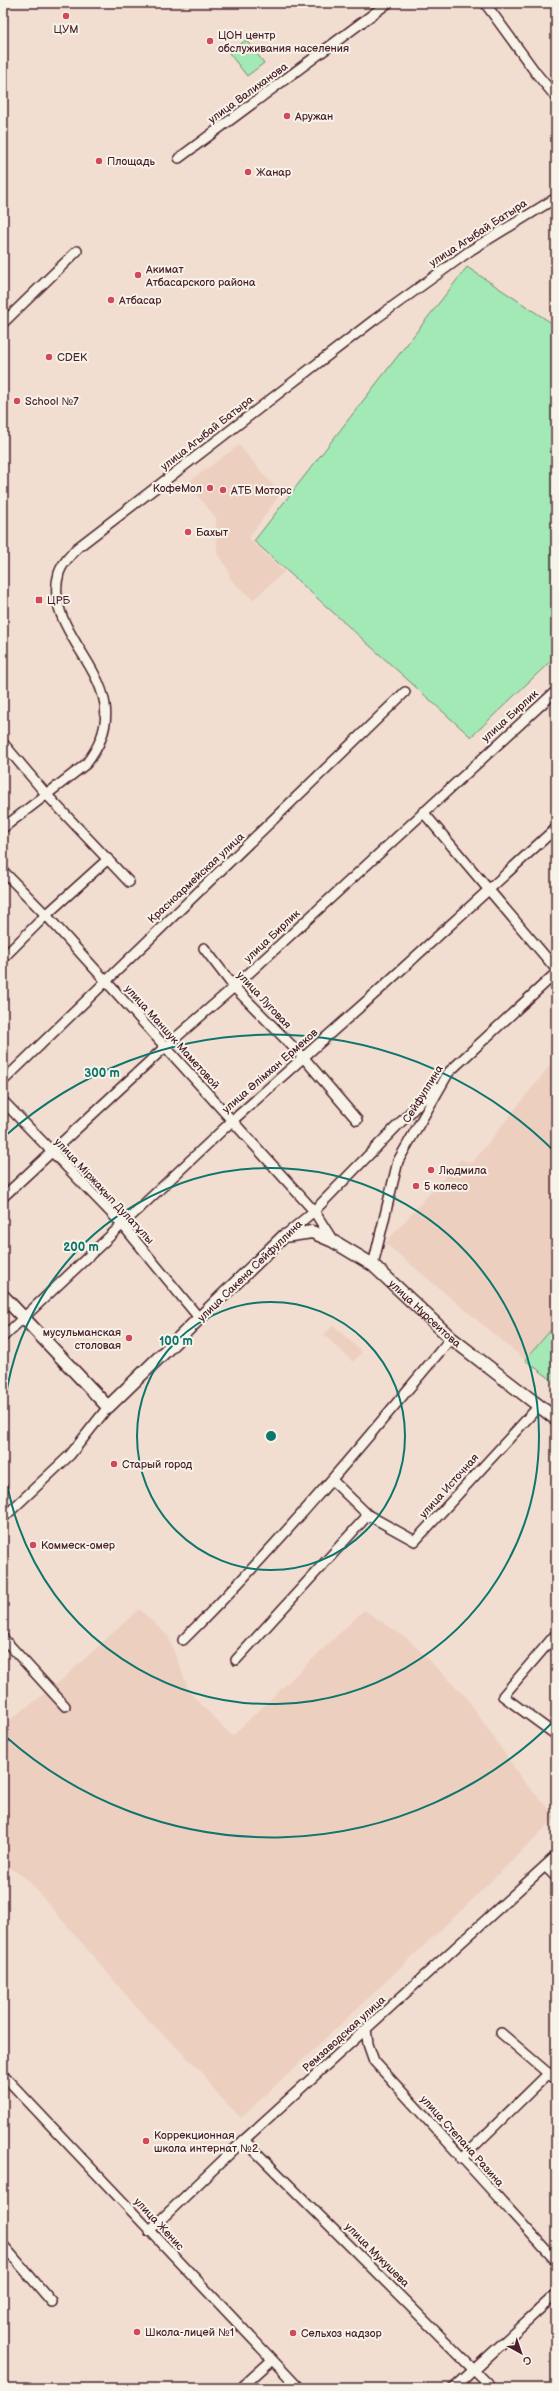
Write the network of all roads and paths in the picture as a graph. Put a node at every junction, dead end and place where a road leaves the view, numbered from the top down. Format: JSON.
{"nodes":[{"id":1,"x":388,"y":3,"type":"edge"},
{"id":2,"x":485,"y":3,"type":"edge"},
{"id":3,"x":556,"y":97,"type":"edge"},
{"id":4,"x":179,"y":158,"type":"dead end"},
{"id":5,"x":556,"y":198,"type":"edge"},
{"id":6,"x":77,"y":251,"type":"dead end"},
{"id":7,"x":3,"y":323,"type":"edge"},
{"id":8,"x":556,"y":691,"type":"edge"},
{"id":9,"x":406,"y":692,"type":"dead end"},
{"id":10,"x":3,"y":743,"type":"edge"},
{"id":11,"x":46,"y":794,"type":"junction"},
{"id":12,"x":423,"y":812,"type":"junction"},
{"id":13,"x":3,"y":828,"type":"edge"},
{"id":14,"x":556,"y":828,"type":"edge"},
{"id":15,"x":108,"y":859,"type":"junction"},
{"id":16,"x":3,"y":871,"type":"edge"},
{"id":17,"x":129,"y":882,"type":"dead end"},
{"id":18,"x":489,"y":889,"type":"junction"},
{"id":19,"x":46,"y":914,"type":"junction"},
{"id":20,"x":204,"y":948,"type":"dead end"},
{"id":21,"x":3,"y":958,"type":"edge"},
{"id":22,"x":556,"y":969,"type":"edge"},
{"id":23,"x":556,"y":973,"type":"edge"},
{"id":24,"x":104,"y":981,"type":"junction"},
{"id":25,"x":234,"y":987,"type":"junction"},
{"id":26,"x":165,"y":1047,"type":"junction"},
{"id":27,"x":304,"y":1058,"type":"junction"},
{"id":28,"x":449,"y":1072,"type":"junction"},
{"id":29,"x":3,"y":1081,"type":"edge"},
{"id":30,"x":3,"y":1101,"type":"edge"},
{"id":31,"x":232,"y":1120,"type":"junction"},
{"id":32,"x":358,"y":1120,"type":"dead end"},
{"id":33,"x":52,"y":1152,"type":"junction"},
{"id":34,"x":3,"y":1197,"type":"edge"},
{"id":35,"x":314,"y":1211,"type":"junction"},
{"id":36,"x":121,"y":1223,"type":"junction"},
{"id":37,"x":284,"y":1236,"type":"junction"},
{"id":38,"x":333,"y":1241,"type":"junction"},
{"id":39,"x":373,"y":1265,"type":"junction"},
{"id":40,"x":3,"y":1296,"type":"edge"},
{"id":41,"x":23,"y":1318,"type":"junction"},
{"id":42,"x":200,"y":1319,"type":"junction"},
{"id":43,"x":3,"y":1337,"type":"edge"},
{"id":44,"x":452,"y":1338,"type":"junction"},
{"id":45,"x":108,"y":1407,"type":"junction"},
{"id":46,"x":538,"y":1407,"type":"junction"},
{"id":47,"x":556,"y":1420,"type":"edge"},
{"id":48,"x":332,"y":1480,"type":"junction"},
{"id":49,"x":368,"y":1515,"type":"junction"},
{"id":50,"x":3,"y":1518,"type":"edge"},
{"id":51,"x":556,"y":1634,"type":"edge"},
{"id":52,"x":3,"y":1638,"type":"edge"},
{"id":53,"x":183,"y":1640,"type":"dead end"},
{"id":54,"x":236,"y":1660,"type":"dead end"},
{"id":55,"x":65,"y":1706,"type":"dead end"},
{"id":56,"x":556,"y":1735,"type":"edge"},
{"id":57,"x":556,"y":1856,"type":"edge"},
{"id":58,"x":546,"y":1866,"type":"junction"},
{"id":59,"x":556,"y":1877,"type":"edge"},
{"id":60,"x":366,"y":2029,"type":"junction"},
{"id":61,"x":501,"y":2033,"type":"dead end"},
{"id":62,"x":549,"y":2073,"type":"junction"},
{"id":63,"x":3,"y":2075,"type":"edge"},
{"id":64,"x":556,"y":2080,"type":"edge"},
{"id":65,"x":244,"y":2140,"type":"junction"},
{"id":66,"x":461,"y":2159,"type":"junction"},
{"id":67,"x":149,"y":2231,"type":"junction"},
{"id":68,"x":3,"y":2245,"type":"edge"},
{"id":69,"x":556,"y":2261,"type":"edge"},
{"id":70,"x":556,"y":2294,"type":"edge"},
{"id":71,"x":52,"y":2302,"type":"dead end"},
{"id":72,"x":272,"y":2360,"type":"junction"},
{"id":73,"x":473,"y":2368,"type":"junction"},
{"id":74,"x":241,"y":2388,"type":"edge"},
{"id":75,"x":299,"y":2388,"type":"edge"},
{"id":76,"x":454,"y":2388,"type":"edge"},
{"id":77,"x":492,"y":2388,"type":"edge"}],
"edges":[{"from":1,"to":4,"type":"street","name":"улица Валиханова"},
{"from":2,"to":3,"type":"street"},
{"from":5,"to":11,"type":"street","name":"улица Агыбай Батыра"},
{"from":6,"to":7,"type":"street"},
{"from":8,"to":12,"type":"street","name":"улица Бирлик"},
{"from":9,"to":24,"type":"street","name":"Красноармейская улица"},
{"from":10,"to":11,"type":"street"},
{"from":11,"to":13,"type":"street","name":"улица Агыбай Батыра"},
{"from":11,"to":15,"type":"street"},
{"from":12,"to":18,"type":"street"},
{"from":12,"to":25,"type":"street","name":"улица Бирлик"},
{"from":14,"to":18,"type":"street","name":"улица Әлімхан Ермеков"},
{"from":15,"to":17,"type":"street"},
{"from":15,"to":19,"type":"street"},
{"from":16,"to":19,"type":"street","name":"улица Маншук Маметовой"},
{"from":18,"to":22,"type":"street"},
{"from":18,"to":27,"type":"street","name":"улица Әлімхан Ермеков"},
{"from":19,"to":21,"type":"street"},
{"from":19,"to":24,"type":"street","name":"улица Маншук Маметовой"},
{"from":20,"to":25,"type":"street","name":"улица Луговая"},
{"from":23,"to":28,"type":"street","name":"Сейфуллина"},
{"from":24,"to":26,"type":"street","name":"улица Маншук Маметовой"},
{"from":24,"to":29,"type":"street","name":"Красноармейская улица"},
{"from":25,"to":26,"type":"street","name":"улица Бирлик"},
{"from":25,"to":27,"type":"street","name":"улица Луговая"},
{"from":26,"to":31,"type":"street","name":"улица Маншук Маметовой"},
{"from":26,"to":33,"type":"street","name":"улица Бирлик"},
{"from":27,"to":31,"type":"street","name":"улица Әлімхан Ермеков"},
{"from":27,"to":32,"type":"street","name":"улица Луговая"},
{"from":28,"to":35,"type":"street","name":"улица Сакена Сейфуллина"},
{"from":28,"to":39,"type":"street","name":"Сейфуллина"},
{"from":30,"to":33,"type":"street","name":"улица Міржақып Дулатұлы"},
{"from":31,"to":35,"type":"street","name":"улица Маншук Маметовой"},
{"from":31,"to":36,"type":"street","name":"улица Әлімхан Ермеков"},
{"from":33,"to":34,"type":"street","name":"улица Бирлик"},
{"from":33,"to":36,"type":"street","name":"улица Міржақып Дулатұлы"},
{"from":35,"to":37,"type":"street","name":"улица Сакена Сейфуллина"},
{"from":35,"to":38,"type":"street","name":"улица Маншук Маметовой"},
{"from":36,"to":41,"type":"street","name":"улица Әлімхан Ермеков"},
{"from":36,"to":42,"type":"street","name":"улица Міржақып Дулатұлы"},
{"from":37,"to":38,"type":"main road","name":"улица Нурсеитова"},
{"from":37,"to":42,"type":"main road","name":"улица Сакена Сейфуллина"},
{"from":38,"to":39,"type":"main road","name":"улица Нурсеитова"},
{"from":39,"to":44,"type":"main road","name":"улица Нурсеитова"},
{"from":40,"to":41,"type":"main road"},
{"from":41,"to":43,"type":"street","name":"улица Әлімхан Ермеков"},
{"from":41,"to":45,"type":"main road"},
{"from":42,"to":45,"type":"main road","name":"улица Сакена Сейфуллина"},
{"from":44,"to":46,"type":"main road","name":"улица Нурсеитова"},
{"from":44,"to":48,"type":"street"},
{"from":45,"to":50,"type":"street","name":"улица Сакена Сейфуллина"},
{"from":46,"to":47,"type":"main road","name":"улица Нурсеитова"},
{"from":46,"to":49,"type":"street","name":"улица Источная"},
{"from":48,"to":49,"type":"street","name":"улица Источная"},
{"from":48,"to":53,"type":"street"},
{"from":49,"to":54,"type":"street"},
{"from":51,"to":56,"type":"street"},
{"from":52,"to":55,"type":"street"},
{"from":57,"to":58,"type":"street","name":"Ремзаводская улица"},
{"from":58,"to":59,"type":"street"},
{"from":58,"to":60,"type":"street","name":"Ремзаводская улица"},
{"from":60,"to":65,"type":"street","name":"Ремзаводская улица"},
{"from":60,"to":66,"type":"street","name":"улица Степана Разина"},
{"from":61,"to":62,"type":"street"},
{"from":62,"to":64,"type":"street"},
{"from":62,"to":66,"type":"street"},
{"from":63,"to":67,"type":"street","name":"улица Женис"},
{"from":65,"to":67,"type":"street","name":"Ремзаводская улица"},
{"from":65,"to":73,"type":"street","name":"улица Мукушева"},
{"from":66,"to":69,"type":"street","name":"улица Степана Разина"},
{"from":67,"to":72,"type":"street","name":"улица Женис"},
{"from":68,"to":71,"type":"street"},
{"from":70,"to":73,"type":"street"},
{"from":72,"to":74,"type":"street"},
{"from":72,"to":75,"type":"street","name":"улица Женис"},
{"from":73,"to":76,"type":"street"},
{"from":73,"to":77,"type":"street","name":"улица Мукушева"}]}
